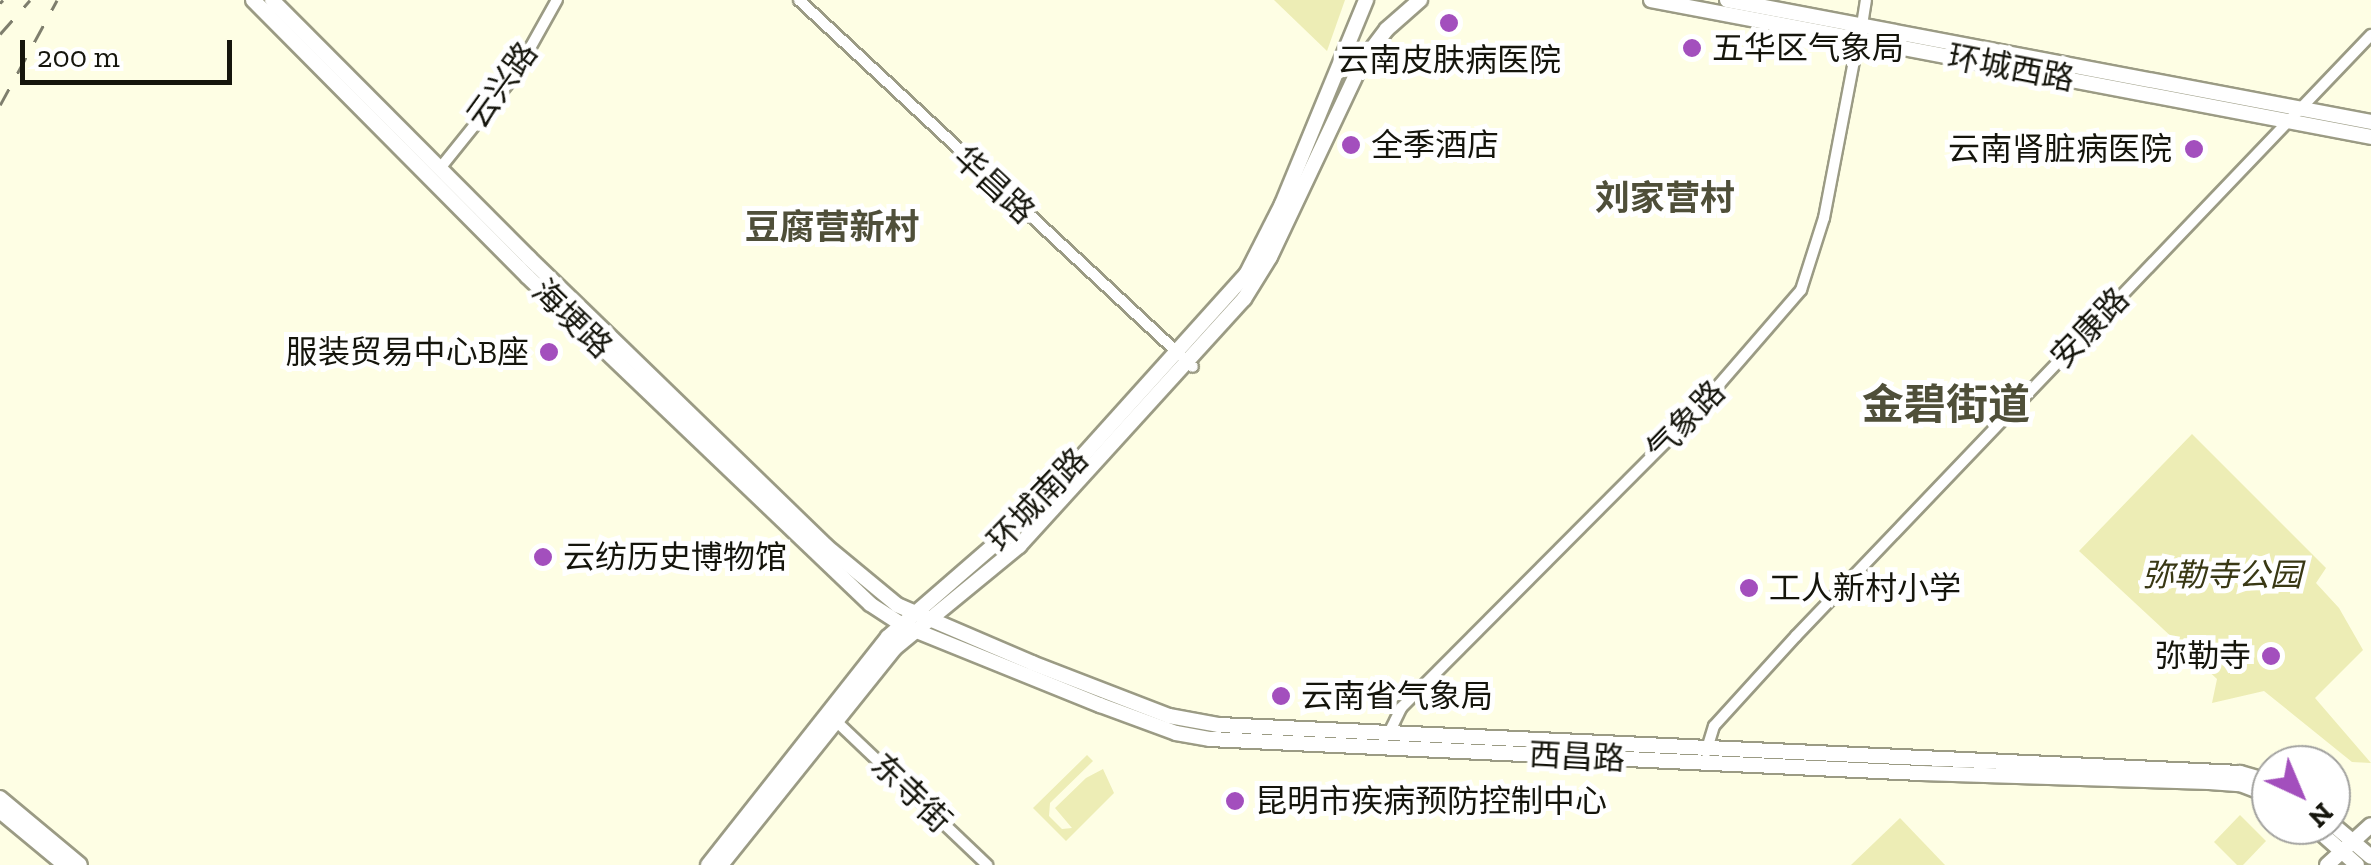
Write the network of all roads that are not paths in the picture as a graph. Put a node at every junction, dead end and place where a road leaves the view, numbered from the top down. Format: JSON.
{"nodes":[{"id":1,"x":254,"y":0,"type":"edge"},
{"id":2,"x":272,"y":0,"type":"edge"},
{"id":3,"x":557,"y":0,"type":"edge"},
{"id":4,"x":799,"y":0,"type":"edge"},
{"id":5,"x":1366,"y":0,"type":"edge"},
{"id":6,"x":1423,"y":0,"type":"edge"},
{"id":7,"x":1651,"y":0,"type":"edge"},
{"id":8,"x":1727,"y":0,"type":"edge"},
{"id":9,"x":1866,"y":0,"type":"edge"},
{"id":10,"x":1860,"y":32,"type":"junction"},
{"id":11,"x":2371,"y":34,"type":"edge"},
{"id":12,"x":1330,"y":108,"type":"junction"},
{"id":13,"x":2301,"y":108,"type":"junction"},
{"id":14,"x":2289,"y":121,"type":"junction"},
{"id":15,"x":2371,"y":122,"type":"edge"},
{"id":16,"x":2371,"y":137,"type":"edge"},
{"id":17,"x":441,"y":167,"type":"junction"},
{"id":18,"x":1186,"y":361,"type":"junction"},
{"id":19,"x":915,"y":622,"type":"junction"},
{"id":20,"x":836,"y":721,"type":"junction"},
{"id":21,"x":1390,"y":732,"type":"junction"},
{"id":22,"x":1705,"y":757,"type":"junction"},
{"id":23,"x":2251,"y":776,"type":"edge"},
{"id":24,"x":2251,"y":788,"type":"edge"},
{"id":25,"x":0,"y":798,"type":"edge"},
{"id":26,"x":0,"y":811,"type":"edge"},
{"id":27,"x":2371,"y":825,"type":"edge"},
{"id":28,"x":2357,"y":855,"type":"edge"},
{"id":29,"x":65,"y":865,"type":"edge"},
{"id":30,"x":80,"y":865,"type":"edge"},
{"id":31,"x":708,"y":865,"type":"edge"},
{"id":32,"x":721,"y":865,"type":"edge"},
{"id":33,"x":987,"y":865,"type":"edge"},
{"id":34,"x":2327,"y":865,"type":"edge"}],
"edges":[{"from":1,"to":19,"type":"main road","name":"海埂路"},
{"from":2,"to":17,"type":"main road","name":"海埂路"},
{"from":3,"to":17,"type":"street","name":"云兴路"},
{"from":4,"to":18,"type":"street","name":"华昌路"},
{"from":5,"to":12,"type":"main road"},
{"from":6,"to":12,"type":"main road"},
{"from":7,"to":10,"type":"main road","name":"环城西路"},
{"from":8,"to":10,"type":"main road","name":"环城西路"},
{"from":9,"to":10,"type":"street","name":"气象路"},
{"from":10,"to":13,"type":"main road","name":"环城西路"},
{"from":10,"to":14,"type":"main road","name":"环城西路"},
{"from":10,"to":21,"type":"street","name":"气象路"},
{"from":11,"to":13,"type":"street","name":"安康路"},
{"from":12,"to":18,"type":"main road","name":"环城南路"},
{"from":13,"to":14,"type":"street","name":"安康路"},
{"from":13,"to":15,"type":"main road","name":"环城西路"},
{"from":14,"to":16,"type":"main road","name":"环城西路"},
{"from":14,"to":22,"type":"street","name":"安康路"},
{"from":17,"to":19,"type":"main road","name":"海埂路"},
{"from":18,"to":19,"type":"main road","name":"环城南路"},
{"from":19,"to":20,"type":"main road","name":"环城南路"},
{"from":19,"to":21,"type":"main road","name":"西昌路"},
{"from":19,"to":22,"type":"main road","name":"西昌路"},
{"from":19,"to":31,"type":"main road","name":"环城南路"},
{"from":20,"to":32,"type":"main road","name":"环城南路"},
{"from":20,"to":33,"type":"street","name":"东寺街"},
{"from":21,"to":22,"type":"main road","name":"西昌路"},
{"from":22,"to":23,"type":"main road","name":"西昌路"},
{"from":22,"to":24,"type":"main road","name":"西昌路"},
{"from":25,"to":30,"type":"main road"},
{"from":26,"to":29,"type":"main road"},
{"from":27,"to":28,"type":"main road"},
{"from":28,"to":34,"type":"main road"}]}
